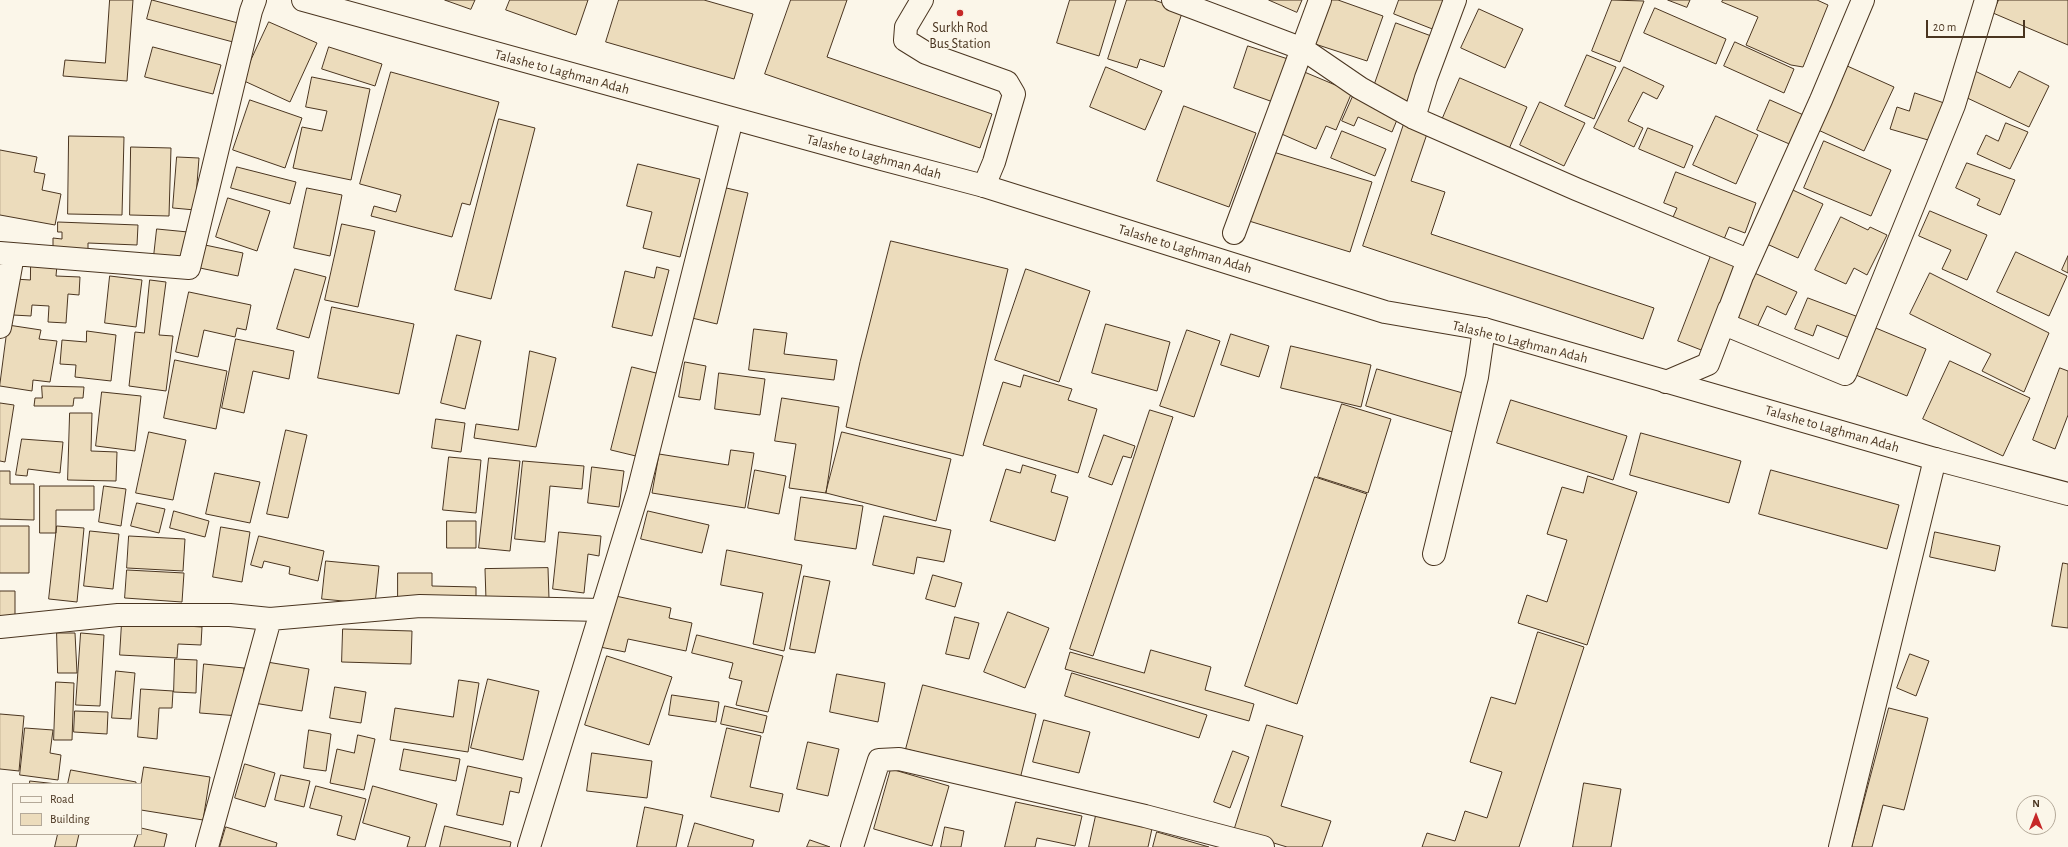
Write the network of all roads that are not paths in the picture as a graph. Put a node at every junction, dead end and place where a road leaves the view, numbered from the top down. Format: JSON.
{"nodes":[{"id":1,"x":255,"y":0,"type":"edge"},
{"id":2,"x":303,"y":0,"type":"edge"},
{"id":3,"x":922,"y":0,"type":"edge"},
{"id":4,"x":1173,"y":0,"type":"edge"},
{"id":5,"x":1320,"y":0,"type":"edge"},
{"id":6,"x":1455,"y":0,"type":"edge"},
{"id":7,"x":1863,"y":0,"type":"edge"},
{"id":8,"x":1986,"y":0,"type":"edge"},
{"id":9,"x":1303,"y":49,"type":"junction"},
{"id":10,"x":1414,"y":118,"type":"junction"},
{"id":11,"x":732,"y":119,"type":"junction"},
{"id":12,"x":984,"y":186,"type":"junction"},
{"id":13,"x":1234,"y":233,"type":"dead end"},
{"id":14,"x":6,"y":254,"type":"edge"},
{"id":15,"x":1748,"y":260,"type":"junction"},
{"id":16,"x":0,"y":327,"type":"edge"},
{"id":17,"x":1484,"y":329,"type":"junction"},
{"id":18,"x":1666,"y":382,"type":"junction"},
{"id":19,"x":1935,"y":459,"type":"junction"},
{"id":20,"x":2068,"y":494,"type":"edge"},
{"id":21,"x":1434,"y":554,"type":"dead end"},
{"id":22,"x":601,"y":610,"type":"junction"},
{"id":23,"x":270,"y":619,"type":"junction"},
{"id":24,"x":0,"y":627,"type":"edge"},
{"id":25,"x":207,"y":847,"type":"edge"},
{"id":26,"x":529,"y":847,"type":"edge"},
{"id":27,"x":852,"y":847,"type":"edge"},
{"id":28,"x":1263,"y":847,"type":"edge"},
{"id":29,"x":1840,"y":847,"type":"edge"}],
"edges":[{"from":1,"to":14,"type":"street"},
{"from":2,"to":11,"type":"street","name":"Talashe to Laghman Adah"},
{"from":3,"to":12,"type":"street"},
{"from":4,"to":9,"type":"street"},
{"from":5,"to":9,"type":"street"},
{"from":6,"to":10,"type":"street"},
{"from":7,"to":15,"type":"street"},
{"from":8,"to":15,"type":"street"},
{"from":9,"to":10,"type":"street"},
{"from":9,"to":13,"type":"street"},
{"from":10,"to":15,"type":"street"},
{"from":11,"to":12,"type":"street","name":"Talashe to Laghman Adah"},
{"from":11,"to":22,"type":"street"},
{"from":12,"to":17,"type":"street","name":"Talashe to Laghman Adah"},
{"from":14,"to":16,"type":"street"},
{"from":15,"to":18,"type":"street"},
{"from":17,"to":18,"type":"street","name":"Talashe to Laghman Adah"},
{"from":17,"to":21,"type":"street"},
{"from":18,"to":19,"type":"street","name":"Talashe to Laghman Adah"},
{"from":19,"to":20,"type":"street","name":"Talashe to Laghman Adah"},
{"from":19,"to":29,"type":"street"},
{"from":22,"to":23,"type":"street"},
{"from":22,"to":26,"type":"street"},
{"from":23,"to":24,"type":"street"},
{"from":23,"to":25,"type":"street"},
{"from":27,"to":28,"type":"street"}]}
